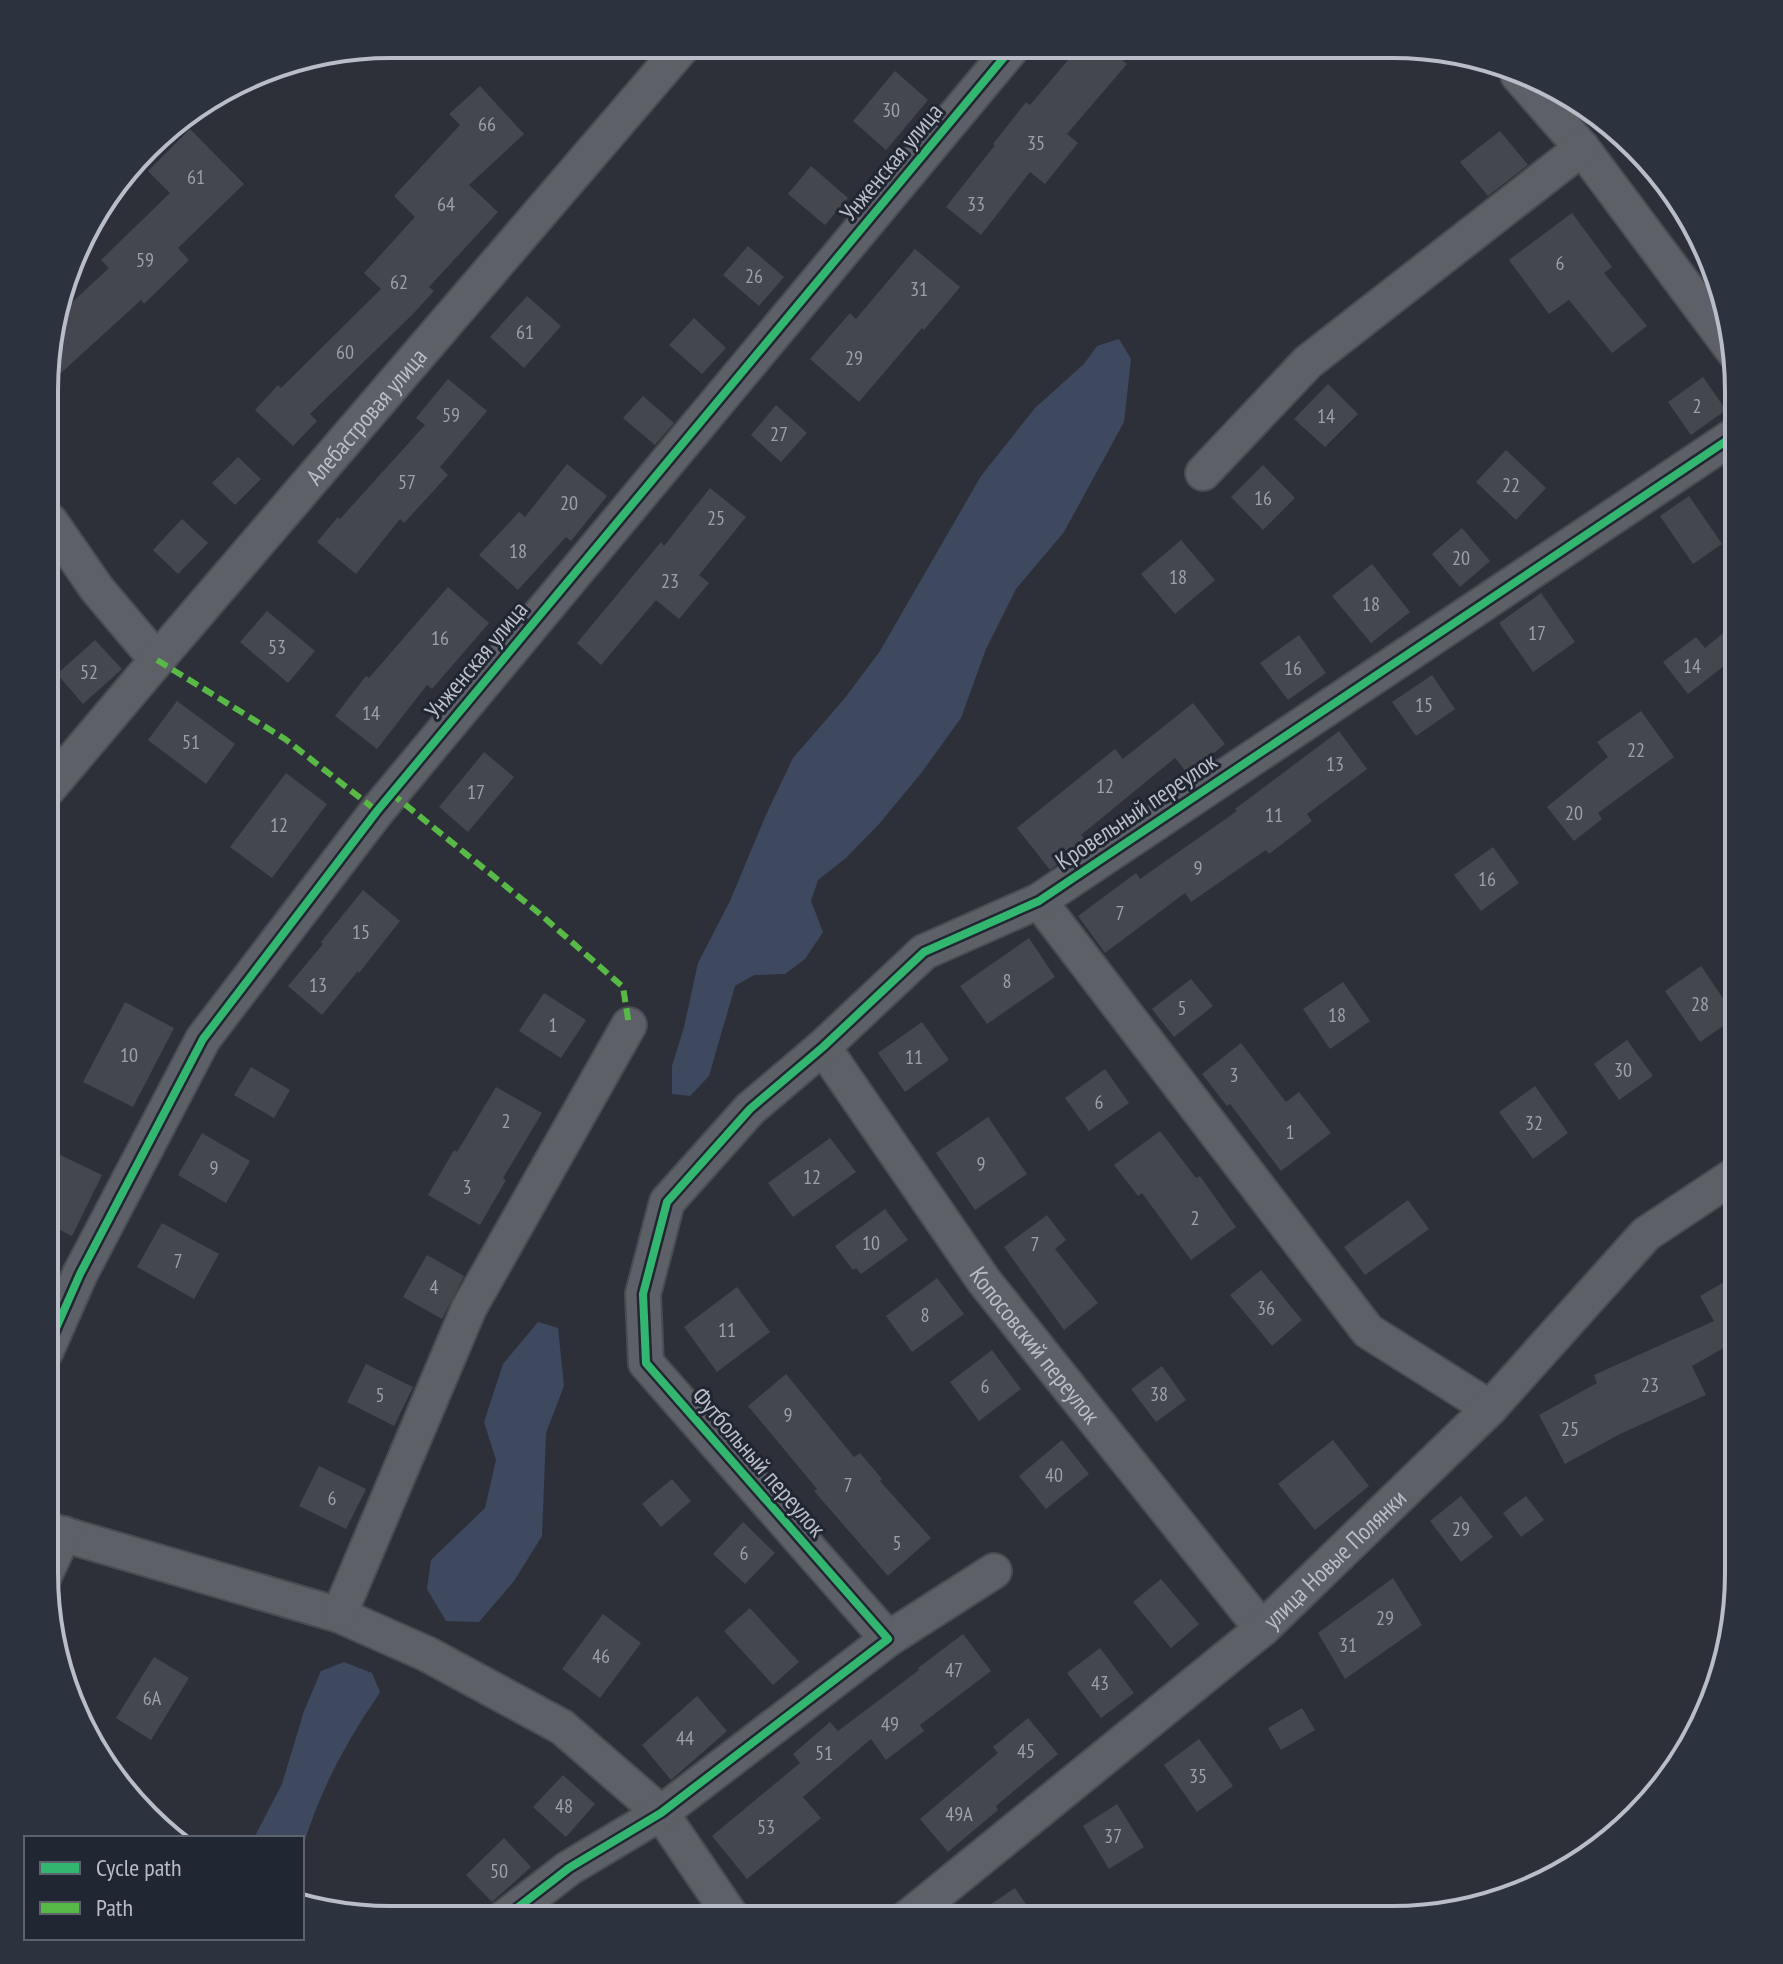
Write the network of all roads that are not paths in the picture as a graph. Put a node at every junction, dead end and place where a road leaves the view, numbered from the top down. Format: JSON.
{"nodes":[{"id":1,"x":673,"y":58,"type":"edge"},
{"id":2,"x":1003,"y":58,"type":"edge"},
{"id":3,"x":1565,"y":107,"type":"edge"},
{"id":4,"x":1582,"y":148,"type":"junction"},
{"id":5,"x":1720,"y":333,"type":"edge"},
{"id":6,"x":1725,"y":442,"type":"edge"},
{"id":7,"x":1203,"y":473,"type":"dead end"},
{"id":8,"x":58,"y":533,"type":"edge"},
{"id":9,"x":157,"y":660,"type":"junction"},
{"id":10,"x":58,"y":777,"type":"edge"},
{"id":11,"x":1039,"y":901,"type":"junction"},
{"id":12,"x":629,"y":1025,"type":"dead end"},
{"id":13,"x":823,"y":1047,"type":"junction"},
{"id":14,"x":1725,"y":1182,"type":"edge"},
{"id":15,"x":643,"y":1294,"type":"joint"},
{"id":16,"x":58,"y":1324,"type":"edge"},
{"id":17,"x":1490,"y":1408,"type":"junction"},
{"id":18,"x":58,"y":1532,"type":"edge"},
{"id":19,"x":994,"y":1571,"type":"dead end"},
{"id":20,"x":339,"y":1615,"type":"junction"},
{"id":21,"x":1262,"y":1629,"type":"junction"},
{"id":22,"x":888,"y":1639,"type":"junction"},
{"id":23,"x":661,"y":1813,"type":"junction"},
{"id":24,"x":520,"y":1906,"type":"edge"},
{"id":25,"x":724,"y":1906,"type":"edge"},
{"id":26,"x":922,"y":1906,"type":"edge"}],
"edges":[{"from":1,"to":9,"type":"street","name":"Алебастровая улица"},
{"from":2,"to":16,"type":"street","name":"Унженская улица"},
{"from":3,"to":4,"type":"street"},
{"from":4,"to":5,"type":"street"},
{"from":4,"to":7,"type":"street"},
{"from":6,"to":11,"type":"street","name":"Кровельный переулок"},
{"from":8,"to":9,"type":"street"},
{"from":9,"to":10,"type":"street","name":"Алебастровая улица"},
{"from":11,"to":13,"type":"street","name":"Кровельный переулок"},
{"from":11,"to":17,"type":"street"},
{"from":12,"to":20,"type":"street"},
{"from":13,"to":15,"type":"street","name":"Кровельный переулок"},
{"from":13,"to":21,"type":"street","name":"Копосовский переулок"},
{"from":14,"to":17,"type":"street","name":"улица Новые Полянки"},
{"from":15,"to":22,"type":"street","name":"Футбольный переулок"},
{"from":17,"to":21,"type":"street","name":"улица Новые Полянки"},
{"from":18,"to":20,"type":"street"},
{"from":19,"to":22,"type":"street"},
{"from":20,"to":23,"type":"street"},
{"from":21,"to":26,"type":"street","name":"улица Новые Полянки"},
{"from":22,"to":23,"type":"street"},
{"from":23,"to":24,"type":"street"},
{"from":23,"to":25,"type":"street"}]}
